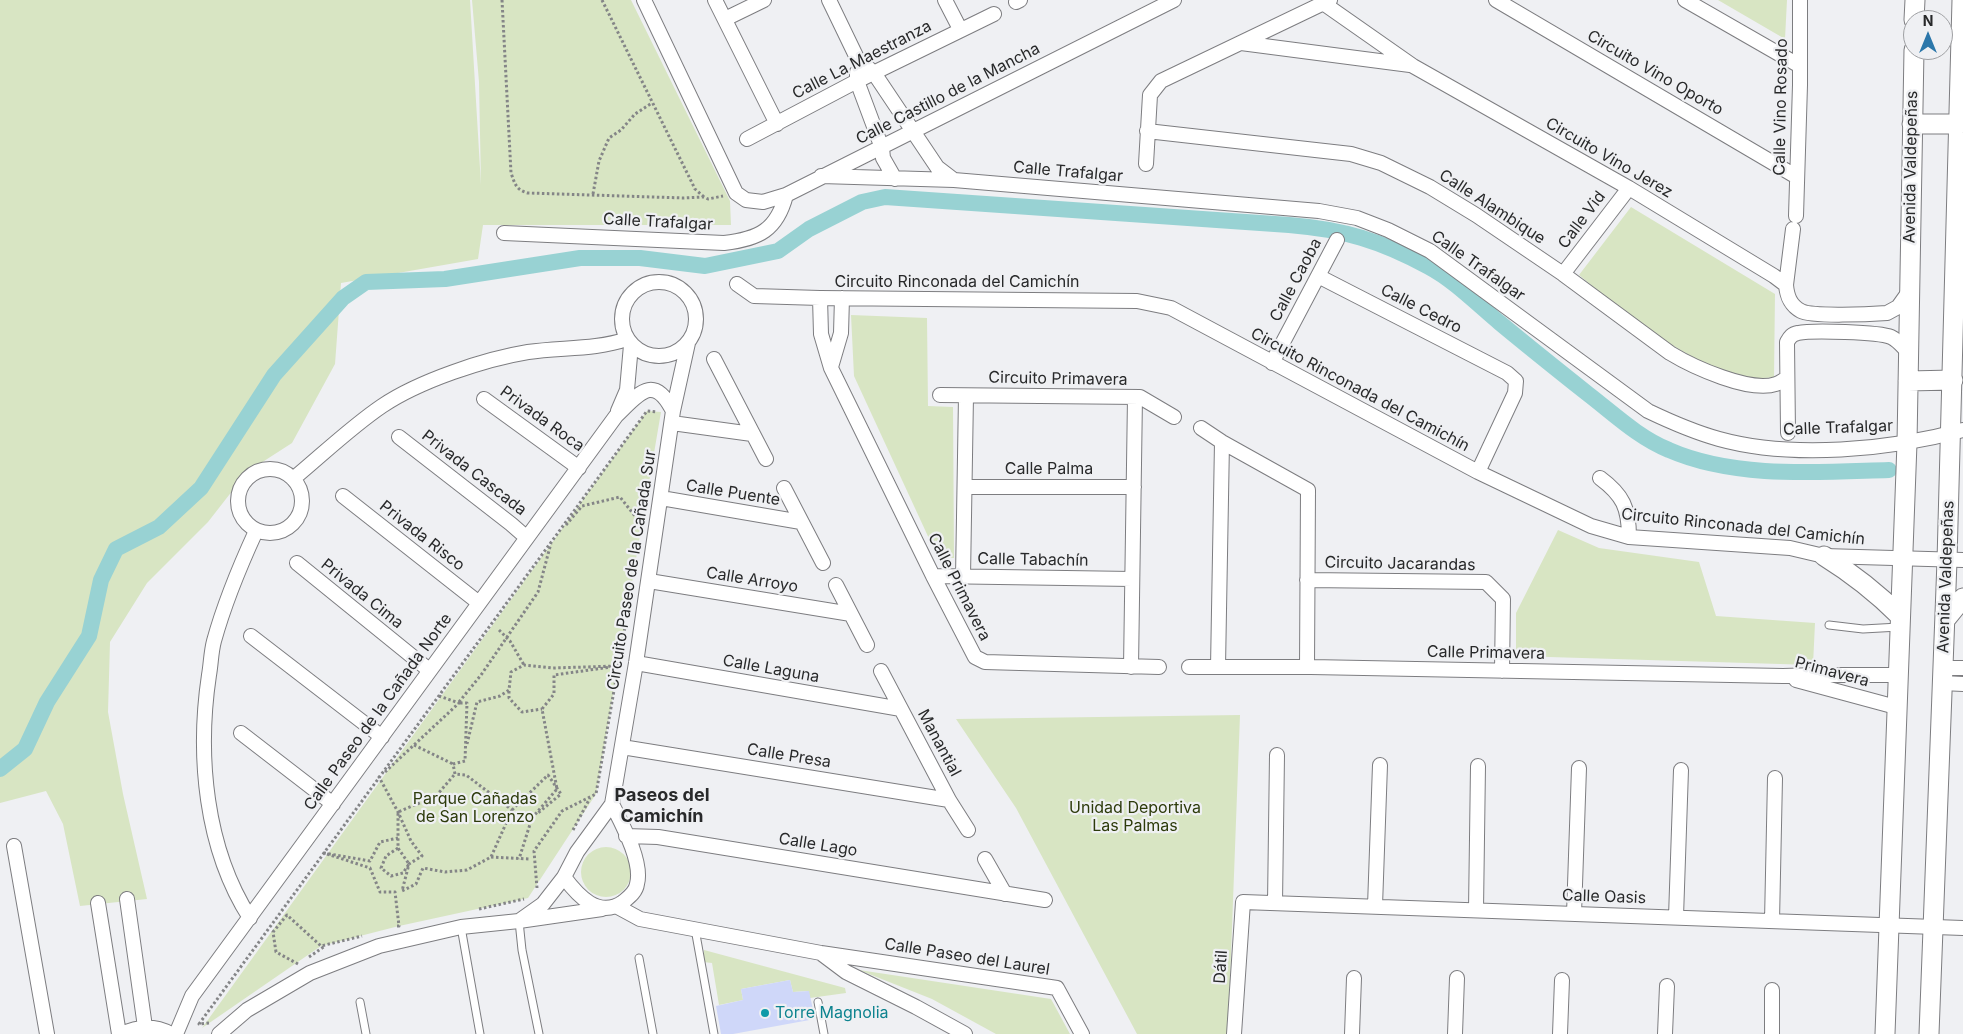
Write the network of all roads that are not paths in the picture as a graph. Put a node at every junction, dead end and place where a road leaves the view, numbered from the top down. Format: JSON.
{"nodes":[{"id":1,"x":644,"y":0,"type":"edge"},
{"id":2,"x":716,"y":0,"type":"edge"},
{"id":3,"x":764,"y":0,"type":"edge"},
{"id":4,"x":829,"y":0,"type":"edge"},
{"id":5,"x":946,"y":0,"type":"edge"},
{"id":6,"x":1174,"y":0,"type":"edge"},
{"id":7,"x":1496,"y":0,"type":"edge"},
{"id":8,"x":1686,"y":0,"type":"edge"},
{"id":9,"x":1800,"y":0,"type":"edge"},
{"id":10,"x":1962,"y":0,"type":"edge"},
{"id":11,"x":1327,"y":2,"type":"edge"},
{"id":12,"x":1158,"y":4,"type":"edge"},
{"id":13,"x":994,"y":14,"type":"dead end"},
{"id":14,"x":725,"y":19,"type":"junction"},
{"id":15,"x":960,"y":29,"type":"junction"},
{"id":16,"x":1241,"y":43,"type":"junction"},
{"id":17,"x":857,"y":58,"type":"junction"},
{"id":18,"x":1914,"y":60,"type":"edge"},
{"id":19,"x":1413,"y":66,"type":"junction"},
{"id":20,"x":1800,"y":66,"type":"junction"},
{"id":21,"x":874,"y":73,"type":"junction"},
{"id":22,"x":857,"y":81,"type":"junction"},
{"id":23,"x":1961,"y":98,"type":"edge"},
{"id":24,"x":776,"y":124,"type":"junction"},
{"id":25,"x":1912,"y":124,"type":"junction"},
{"id":26,"x":1958,"y":124,"type":"junction"},
{"id":27,"x":914,"y":131,"type":"junction"},
{"id":28,"x":1147,"y":131,"type":"junction"},
{"id":29,"x":747,"y":139,"type":"dead end"},
{"id":30,"x":882,"y":148,"type":"junction"},
{"id":31,"x":1146,"y":164,"type":"dead end"},
{"id":32,"x":821,"y":176,"type":"junction"},
{"id":33,"x":1796,"y":177,"type":"junction"},
{"id":34,"x":895,"y":179,"type":"junction"},
{"id":35,"x":954,"y":180,"type":"junction"},
{"id":36,"x":1629,"y":188,"type":"junction"},
{"id":37,"x":786,"y":195,"type":"junction"},
{"id":38,"x":1959,"y":209,"type":"edge"},
{"id":39,"x":504,"y":233,"type":"dead end"},
{"id":40,"x":1959,"y":233,"type":"edge"},
{"id":41,"x":1337,"y":240,"type":"dead end"},
{"id":42,"x":1563,"y":274,"type":"junction"},
{"id":43,"x":1318,"y":276,"type":"junction"},
{"id":44,"x":738,"y":284,"type":"dead end"},
{"id":45,"x":1786,"y":285,"type":"junction"},
{"id":46,"x":1908,"y":293,"type":"junction"},
{"id":47,"x":820,"y":298,"type":"junction"},
{"id":48,"x":842,"y":298,"type":"junction"},
{"id":49,"x":1859,"y":314,"type":"junction"},
{"id":50,"x":1859,"y":334,"type":"junction"},
{"id":51,"x":629,"y":342,"type":"junction"},
{"id":52,"x":688,"y":343,"type":"junction"},
{"id":53,"x":1908,"y":352,"type":"junction"},
{"id":54,"x":714,"y":359,"type":"dead end"},
{"id":55,"x":1272,"y":363,"type":"junction"},
{"id":56,"x":831,"y":368,"type":"junction"},
{"id":57,"x":1787,"y":378,"type":"junction"},
{"id":58,"x":1953,"y":380,"type":"junction"},
{"id":59,"x":1908,"y":381,"type":"junction"},
{"id":60,"x":940,"y":395,"type":"dead end"},
{"id":61,"x":966,"y":396,"type":"junction"},
{"id":62,"x":1135,"y":397,"type":"junction"},
{"id":63,"x":484,"y":399,"type":"dead end"},
{"id":64,"x":668,"y":415,"type":"junction"},
{"id":65,"x":616,"y":416,"type":"junction"},
{"id":66,"x":1174,"y":417,"type":"dead end"},
{"id":67,"x":1200,"y":428,"type":"dead end"},
{"id":68,"x":1957,"y":432,"type":"edge"},
{"id":69,"x":1788,"y":433,"type":"dead end"},
{"id":70,"x":752,"y":434,"type":"junction"},
{"id":71,"x":400,"y":437,"type":"dead end"},
{"id":72,"x":1222,"y":442,"type":"junction"},
{"id":73,"x":1907,"y":443,"type":"junction"},
{"id":74,"x":766,"y":459,"type":"dead end"},
{"id":75,"x":579,"y":468,"type":"junction"},
{"id":76,"x":1478,"y":472,"type":"junction"},
{"id":77,"x":1600,"y":478,"type":"dead end"},
{"id":78,"x":294,"y":479,"type":"junction"},
{"id":79,"x":965,"y":487,"type":"junction"},
{"id":80,"x":1134,"y":487,"type":"junction"},
{"id":81,"x":784,"y":488,"type":"dead end"},
{"id":82,"x":343,"y":496,"type":"dead end"},
{"id":83,"x":661,"y":498,"type":"junction"},
{"id":84,"x":800,"y":522,"type":"junction"},
{"id":85,"x":256,"y":531,"type":"junction"},
{"id":86,"x":1629,"y":537,"type":"junction"},
{"id":87,"x":527,"y":538,"type":"junction"},
{"id":88,"x":1824,"y":556,"type":"junction"},
{"id":89,"x":1903,"y":559,"type":"junction"},
{"id":90,"x":1955,"y":561,"type":"edge"},
{"id":91,"x":297,"y":563,"type":"dead end"},
{"id":92,"x":824,"y":563,"type":"dead end"},
{"id":93,"x":933,"y":576,"type":"junction"},
{"id":94,"x":963,"y":576,"type":"junction"},
{"id":95,"x":1132,"y":579,"type":"junction"},
{"id":96,"x":1307,"y":580,"type":"junction"},
{"id":97,"x":648,"y":581,"type":"junction"},
{"id":98,"x":836,"y":585,"type":"dead end"},
{"id":99,"x":1963,"y":598,"type":"edge"},
{"id":100,"x":479,"y":602,"type":"junction"},
{"id":101,"x":851,"y":614,"type":"junction"},
{"id":102,"x":1945,"y":620,"type":"junction"},
{"id":103,"x":1899,"y":622,"type":"junction"},
{"id":104,"x":1829,"y":625,"type":"dead end"},
{"id":105,"x":252,"y":636,"type":"dead end"},
{"id":106,"x":868,"y":645,"type":"dead end"},
{"id":107,"x":636,"y":664,"type":"junction"},
{"id":108,"x":1131,"y":667,"type":"junction"},
{"id":109,"x":1159,"y":667,"type":"dead end"},
{"id":110,"x":1189,"y":667,"type":"dead end"},
{"id":111,"x":1218,"y":667,"type":"junction"},
{"id":112,"x":1306,"y":667,"type":"junction"},
{"id":113,"x":1963,"y":668,"type":"edge"},
{"id":114,"x":429,"y":670,"type":"junction"},
{"id":115,"x":881,"y":671,"type":"dead end"},
{"id":116,"x":1502,"y":671,"type":"junction"},
{"id":117,"x":1897,"y":675,"type":"junction"},
{"id":118,"x":1783,"y":676,"type":"junction"},
{"id":119,"x":1943,"y":676,"type":"junction"},
{"id":120,"x":1963,"y":684,"type":"edge"},
{"id":121,"x":1896,"y":707,"type":"junction"},
{"id":122,"x":901,"y":709,"type":"junction"},
{"id":123,"x":241,"y":733,"type":"dead end"},
{"id":124,"x":382,"y":736,"type":"junction"},
{"id":125,"x":622,"y":747,"type":"junction"},
{"id":126,"x":1277,"y":755,"type":"dead end"},
{"id":127,"x":1380,"y":765,"type":"dead end"},
{"id":128,"x":1478,"y":766,"type":"dead end"},
{"id":129,"x":1579,"y":768,"type":"dead end"},
{"id":130,"x":1681,"y":770,"type":"dead end"},
{"id":131,"x":1775,"y":778,"type":"dead end"},
{"id":132,"x":950,"y":800,"type":"junction"},
{"id":133,"x":333,"y":804,"type":"junction"},
{"id":134,"x":612,"y":804,"type":"junction"},
{"id":135,"x":968,"y":830,"type":"dead end"},
{"id":136,"x":626,"y":836,"type":"junction"},
{"id":137,"x":14,"y":846,"type":"dead end"},
{"id":138,"x":985,"y":859,"type":"dead end"},
{"id":139,"x":564,"y":876,"type":"junction"},
{"id":140,"x":1005,"y":894,"type":"junction"},
{"id":141,"x":127,"y":899,"type":"dead end"},
{"id":142,"x":1045,"y":900,"type":"dead end"},
{"id":143,"x":1243,"y":902,"type":"joint"},
{"id":144,"x":98,"y":903,"type":"dead end"},
{"id":145,"x":1275,"y":903,"type":"junction"},
{"id":146,"x":616,"y":906,"type":"junction"},
{"id":147,"x":1375,"y":906,"type":"junction"},
{"id":148,"x":602,"y":909,"type":"junction"},
{"id":149,"x":1476,"y":910,"type":"junction"},
{"id":150,"x":1574,"y":914,"type":"junction"},
{"id":151,"x":1676,"y":917,"type":"junction"},
{"id":152,"x":250,"y":918,"type":"junction"},
{"id":153,"x":1772,"y":921,"type":"junction"},
{"id":154,"x":519,"y":922,"type":"junction"},
{"id":155,"x":1889,"y":925,"type":"junction"},
{"id":156,"x":461,"y":927,"type":"junction"},
{"id":157,"x":1933,"y":927,"type":"junction"},
{"id":158,"x":1963,"y":928,"type":"edge"},
{"id":159,"x":695,"y":929,"type":"junction"},
{"id":160,"x":821,"y":953,"type":"junction"},
{"id":161,"x":639,"y":958,"type":"dead end"},
{"id":162,"x":1354,"y":978,"type":"dead end"},
{"id":163,"x":1456,"y":978,"type":"dead end"},
{"id":164,"x":1562,"y":980,"type":"dead end"},
{"id":165,"x":1666,"y":986,"type":"dead end"},
{"id":166,"x":1772,"y":990,"type":"dead end"},
{"id":167,"x":360,"y":1002,"type":"dead end"},
{"id":168,"x":818,"y":1002,"type":"dead end"},
{"id":169,"x":146,"y":1026,"type":"junction"},
{"id":170,"x":47,"y":1034,"type":"edge"},
{"id":171,"x":120,"y":1034,"type":"edge"},
{"id":172,"x":171,"y":1034,"type":"edge"},
{"id":173,"x":176,"y":1034,"type":"edge"},
{"id":174,"x":219,"y":1034,"type":"edge"},
{"id":175,"x":366,"y":1034,"type":"edge"},
{"id":176,"x":480,"y":1034,"type":"edge"},
{"id":177,"x":539,"y":1034,"type":"edge"},
{"id":178,"x":653,"y":1034,"type":"edge"},
{"id":179,"x":714,"y":1034,"type":"edge"},
{"id":180,"x":824,"y":1034,"type":"edge"},
{"id":181,"x":966,"y":1034,"type":"edge"},
{"id":182,"x":1082,"y":1034,"type":"edge"},
{"id":183,"x":1234,"y":1034,"type":"edge"},
{"id":184,"x":1352,"y":1034,"type":"edge"},
{"id":185,"x":1454,"y":1034,"type":"edge"},
{"id":186,"x":1560,"y":1034,"type":"edge"},
{"id":187,"x":1665,"y":1034,"type":"edge"},
{"id":188,"x":1772,"y":1034,"type":"edge"},
{"id":189,"x":1886,"y":1034,"type":"edge"},
{"id":190,"x":1929,"y":1034,"type":"edge"}],
"edges":[{"from":1,"to":37,"type":"street","name":"Calle Castillo de la Mancha"},
{"from":2,"to":14,"type":"street"},
{"from":3,"to":14,"type":"street"},
{"from":4,"to":17,"type":"street"},
{"from":5,"to":15,"type":"street"},
{"from":6,"to":12,"type":"street","name":"Calle Castillo de la Mancha"},
{"from":7,"to":33,"type":"street","name":"Circuito Vino Oporto"},
{"from":8,"to":20,"type":"street"},
{"from":9,"to":20,"type":"street","name":"Calle Vino Rosado"},
{"from":10,"to":23,"type":"street","name":"Avenida Valdepeñas"},
{"from":11,"to":16,"type":"street"},
{"from":11,"to":19,"type":"street","name":"Circuito Vino Jerez"},
{"from":12,"to":27,"type":"street","name":"Calle Castillo de la Mancha"},
{"from":13,"to":15,"type":"street","name":"Calle La Maestranza"},
{"from":14,"to":24,"type":"street"},
{"from":15,"to":21,"type":"street","name":"Calle La Maestranza"},
{"from":16,"to":19,"type":"street","name":"Circuito Vino Jerez"},
{"from":16,"to":28,"type":"street"},
{"from":17,"to":21,"type":"street"},
{"from":17,"to":22,"type":"street"},
{"from":18,"to":25,"type":"street","name":"Avenida Valdepeñas"},
{"from":19,"to":36,"type":"street","name":"Circuito Vino Jerez"},
{"from":20,"to":33,"type":"street","name":"Calle Vino Rosado"},
{"from":21,"to":22,"type":"street","name":"Calle La Maestranza"},
{"from":21,"to":27,"type":"street"},
{"from":22,"to":24,"type":"street","name":"Calle La Maestranza"},
{"from":22,"to":30,"type":"street"},
{"from":23,"to":26,"type":"street","name":"Avenida Valdepeñas"},
{"from":24,"to":29,"type":"street","name":"Calle La Maestranza"},
{"from":25,"to":26,"type":"street"},
{"from":25,"to":46,"type":"street","name":"Avenida Valdepeñas"},
{"from":26,"to":38,"type":"street","name":"Avenida Valdepeñas"},
{"from":27,"to":30,"type":"street","name":"Calle Castillo de la Mancha"},
{"from":27,"to":35,"type":"street"},
{"from":28,"to":31,"type":"street"},
{"from":28,"to":42,"type":"street","name":"Calle Alambique"},
{"from":30,"to":32,"type":"street","name":"Calle Castillo de la Mancha"},
{"from":30,"to":34,"type":"street"},
{"from":32,"to":34,"type":"street","name":"Calle Trafalgar"},
{"from":32,"to":37,"type":"street","name":"Calle Castillo de la Mancha"},
{"from":33,"to":45,"type":"street","name":"Calle Vino Rosado"},
{"from":34,"to":35,"type":"street","name":"Calle Trafalgar"},
{"from":35,"to":73,"type":"street","name":"Calle Trafalgar"},
{"from":36,"to":42,"type":"street","name":"Calle Vid"},
{"from":36,"to":45,"type":"street","name":"Circuito Vino Jerez"},
{"from":37,"to":39,"type":"street","name":"Calle Trafalgar"},
{"from":38,"to":40,"type":"street","name":"Avenida Valdepeñas"},
{"from":40,"to":58,"type":"street","name":"Avenida Valdepeñas"},
{"from":41,"to":43,"type":"street","name":"Calle Caoba"},
{"from":42,"to":57,"type":"street","name":"Calle Alambique"},
{"from":43,"to":55,"type":"street","name":"Calle Caoba"},
{"from":43,"to":76,"type":"street","name":"Calle Cedro"},
{"from":44,"to":47,"type":"street","name":"Circuito Rinconada del Camichín"},
{"from":45,"to":49,"type":"street"},
{"from":46,"to":49,"type":"street"},
{"from":46,"to":53,"type":"street","name":"Avenida Valdepeñas"},
{"from":47,"to":48,"type":"street","name":"Circuito Rinconada del Camichín"},
{"from":47,"to":56,"type":"street","name":"Calle Primavera"},
{"from":48,"to":55,"type":"street","name":"Circuito Rinconada del Camichín"},
{"from":48,"to":56,"type":"street"},
{"from":49,"to":50,"type":"street"},
{"from":50,"to":53,"type":"street"},
{"from":50,"to":57,"type":"street"},
{"from":51,"to":52,"type":"street"},
{"from":51,"to":52,"type":"street"},
{"from":51,"to":65,"type":"street","name":"Calle Paseo de la Cañada Norte"},
{"from":51,"to":78,"type":"street"},
{"from":52,"to":64,"type":"street","name":"Circuito Paseo de la Cañada Sur"},
{"from":53,"to":59,"type":"street","name":"Avenida Valdepeñas"},
{"from":54,"to":70,"type":"street"},
{"from":55,"to":76,"type":"street","name":"Circuito Rinconada del Camichín"},
{"from":56,"to":93,"type":"street","name":"Calle Primavera"},
{"from":57,"to":69,"type":"street"},
{"from":58,"to":59,"type":"street"},
{"from":58,"to":68,"type":"street","name":"Avenida Valdepeñas"},
{"from":59,"to":73,"type":"street","name":"Avenida Valdepeñas"},
{"from":60,"to":61,"type":"street","name":"Circuito Primavera"},
{"from":61,"to":62,"type":"street","name":"Circuito Primavera"},
{"from":61,"to":79,"type":"street","name":"Circuito Primavera"},
{"from":62,"to":66,"type":"street","name":"Circuito Primavera"},
{"from":62,"to":80,"type":"street"},
{"from":63,"to":75,"type":"street","name":"Privada Roca"},
{"from":64,"to":65,"type":"street","name":"Calle Paseo de la Cañada Norte"},
{"from":64,"to":70,"type":"street"},
{"from":64,"to":83,"type":"street","name":"Circuito Paseo de la Cañada Sur"},
{"from":65,"to":75,"type":"street","name":"Calle Paseo de la Cañada Norte"},
{"from":67,"to":72,"type":"street","name":"Circuito Jacarandas"},
{"from":68,"to":73,"type":"street","name":"Calle Trafalgar"},
{"from":68,"to":90,"type":"street","name":"Avenida Valdepeñas"},
{"from":70,"to":74,"type":"street"},
{"from":71,"to":87,"type":"street","name":"Privada Cascada"},
{"from":72,"to":96,"type":"street","name":"Circuito Jacarandas"},
{"from":72,"to":111,"type":"street"},
{"from":73,"to":89,"type":"street","name":"Avenida Valdepeñas"},
{"from":75,"to":87,"type":"street","name":"Calle Paseo de la Cañada Norte"},
{"from":76,"to":86,"type":"street","name":"Circuito Rinconada del Camichín"},
{"from":77,"to":86,"type":"street"},
{"from":78,"to":85,"type":"street"},
{"from":78,"to":85,"type":"street"},
{"from":79,"to":80,"type":"street","name":"Calle Palma"},
{"from":79,"to":94,"type":"street","name":"Circuito Primavera"},
{"from":80,"to":95,"type":"street"},
{"from":81,"to":84,"type":"street"},
{"from":82,"to":100,"type":"street","name":"Privada Risco"},
{"from":83,"to":84,"type":"street","name":"Calle Puente"},
{"from":83,"to":97,"type":"street","name":"Circuito Paseo de la Cañada Sur"},
{"from":84,"to":92,"type":"street"},
{"from":85,"to":152,"type":"street"},
{"from":86,"to":88,"type":"street","name":"Circuito Rinconada del Camichín"},
{"from":87,"to":100,"type":"street","name":"Calle Paseo de la Cañada Norte"},
{"from":88,"to":89,"type":"street","name":"Circuito Rinconada del Camichín"},
{"from":88,"to":103,"type":"street"},
{"from":89,"to":90,"type":"street","name":"Circuito Rinconada del Camichín"},
{"from":89,"to":103,"type":"street","name":"Avenida Valdepeñas"},
{"from":90,"to":102,"type":"street","name":"Avenida Valdepeñas"},
{"from":91,"to":114,"type":"street","name":"Privada Cima"},
{"from":93,"to":94,"type":"street","name":"Calle Tabachín"},
{"from":93,"to":108,"type":"street","name":"Calle Primavera"},
{"from":94,"to":95,"type":"street","name":"Calle Tabachín"},
{"from":95,"to":108,"type":"street"},
{"from":96,"to":112,"type":"street","name":"Circuito Jacarandas"},
{"from":96,"to":116,"type":"street","name":"Circuito Jacarandas"},
{"from":97,"to":101,"type":"street","name":"Calle Arroyo"},
{"from":97,"to":107,"type":"street","name":"Circuito Paseo de la Cañada Sur"},
{"from":98,"to":101,"type":"street"},
{"from":99,"to":102,"type":"street"},
{"from":100,"to":114,"type":"street","name":"Calle Paseo de la Cañada Norte"},
{"from":101,"to":106,"type":"street"},
{"from":102,"to":119,"type":"street","name":"Avenida Valdepeñas"},
{"from":103,"to":104,"type":"lane"},
{"from":103,"to":117,"type":"street","name":"Avenida Valdepeñas"},
{"from":105,"to":124,"type":"street"},
{"from":107,"to":122,"type":"street","name":"Calle Laguna"},
{"from":107,"to":125,"type":"street","name":"Circuito Paseo de la Cañada Sur"},
{"from":108,"to":109,"type":"street","name":"Calle Primavera"},
{"from":110,"to":111,"type":"street","name":"Calle Primavera"},
{"from":111,"to":112,"type":"street","name":"Calle Primavera"},
{"from":112,"to":116,"type":"street","name":"Calle Primavera"},
{"from":113,"to":119,"type":"street"},
{"from":114,"to":124,"type":"street","name":"Calle Paseo de la Cañada Norte"},
{"from":115,"to":122,"type":"street","name":"Manantial"},
{"from":116,"to":118,"type":"street","name":"Calle Primavera"},
{"from":117,"to":118,"type":"street","name":"Primavera"},
{"from":117,"to":121,"type":"street","name":"Avenida Valdepeñas"},
{"from":118,"to":121,"type":"street","name":"Primavera"},
{"from":119,"to":120,"type":"street"},
{"from":119,"to":157,"type":"street","name":"Avenida Valdepeñas"},
{"from":121,"to":155,"type":"street","name":"Avenida Valdepeñas"},
{"from":122,"to":132,"type":"street","name":"Manantial"},
{"from":123,"to":133,"type":"street"},
{"from":124,"to":133,"type":"street","name":"Calle Paseo de la Cañada Norte"},
{"from":125,"to":132,"type":"street","name":"Calle Presa"},
{"from":125,"to":134,"type":"street","name":"Circuito Paseo de la Cañada Sur"},
{"from":126,"to":145,"type":"street"},
{"from":127,"to":147,"type":"street"},
{"from":128,"to":149,"type":"street"},
{"from":129,"to":150,"type":"street"},
{"from":130,"to":151,"type":"street"},
{"from":131,"to":153,"type":"street"},
{"from":132,"to":135,"type":"street","name":"Manantial"},
{"from":133,"to":152,"type":"street","name":"Calle Paseo de la Cañada Norte"},
{"from":134,"to":136,"type":"street"},
{"from":134,"to":139,"type":"street"},
{"from":136,"to":140,"type":"street","name":"Calle Lago"},
{"from":136,"to":146,"type":"street"},
{"from":137,"to":170,"type":"street"},
{"from":138,"to":140,"type":"street"},
{"from":139,"to":148,"type":"street"},
{"from":139,"to":154,"type":"street"},
{"from":140,"to":142,"type":"street","name":"Calle Lago"},
{"from":141,"to":169,"type":"street"},
{"from":143,"to":145,"type":"street","name":"Calle Oasis"},
{"from":143,"to":183,"type":"street","name":"Dátil"},
{"from":144,"to":171,"type":"street"},
{"from":145,"to":147,"type":"street","name":"Calle Oasis"},
{"from":146,"to":148,"type":"street"},
{"from":146,"to":159,"type":"street","name":"Calle Paseo del Laurel"},
{"from":147,"to":149,"type":"street","name":"Calle Oasis"},
{"from":148,"to":154,"type":"street"},
{"from":149,"to":150,"type":"street","name":"Calle Oasis"},
{"from":150,"to":151,"type":"street","name":"Calle Oasis"},
{"from":151,"to":153,"type":"street","name":"Calle Oasis"},
{"from":152,"to":173,"type":"street","name":"Calle Paseo de la Cañada Norte"},
{"from":153,"to":155,"type":"street","name":"Calle Oasis"},
{"from":154,"to":156,"type":"street"},
{"from":154,"to":177,"type":"lane"},
{"from":155,"to":157,"type":"street","name":"Calle Oasis"},
{"from":155,"to":189,"type":"street","name":"Avenida Valdepeñas"},
{"from":156,"to":174,"type":"street"},
{"from":156,"to":176,"type":"lane"},
{"from":157,"to":158,"type":"street","name":"Calle Oasis"},
{"from":157,"to":190,"type":"street","name":"Avenida Valdepeñas"},
{"from":159,"to":160,"type":"street","name":"Calle Paseo del Laurel"},
{"from":159,"to":179,"type":"lane"},
{"from":160,"to":181,"type":"street","name":"Calle Paseo del Laurel"},
{"from":160,"to":182,"type":"street","name":"Calle Paseo del Laurel"},
{"from":161,"to":178,"type":"lane"},
{"from":162,"to":184,"type":"street"},
{"from":163,"to":185,"type":"street"},
{"from":164,"to":186,"type":"street"},
{"from":165,"to":187,"type":"street"},
{"from":166,"to":188,"type":"street"},
{"from":167,"to":175,"type":"lane"},
{"from":168,"to":180,"type":"lane"},
{"from":169,"to":171,"type":"street"},
{"from":169,"to":172,"type":"street"}]}
